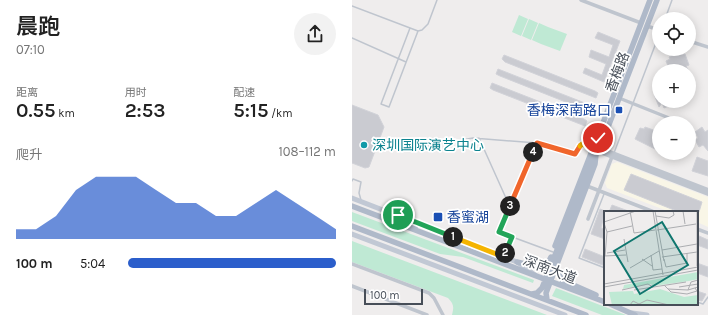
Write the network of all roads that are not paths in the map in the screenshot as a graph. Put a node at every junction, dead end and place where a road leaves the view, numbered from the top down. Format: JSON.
{"nodes":[{"id":1,"x":437,"y":0,"type":"edge"},
{"id":2,"x":581,"y":0,"type":"edge"},
{"id":3,"x":650,"y":0,"type":"edge"},
{"id":4,"x":657,"y":0,"type":"edge"},
{"id":5,"x":672,"y":0,"type":"edge"},
{"id":6,"x":352,"y":6,"type":"edge"},
{"id":7,"x":668,"y":12,"type":"edge"},
{"id":8,"x":644,"y":25,"type":"junction"},
{"id":9,"x":410,"y":28,"type":"junction"},
{"id":10,"x":652,"y":28,"type":"edge"},
{"id":11,"x":418,"y":31,"type":"junction"},
{"id":12,"x":352,"y":38,"type":"edge"},
{"id":13,"x":696,"y":44,"type":"edge"},
{"id":14,"x":708,"y":48,"type":"edge"},
{"id":15,"x":652,"y":53,"type":"edge"},
{"id":16,"x":398,"y":59,"type":"junction"},
{"id":17,"x":406,"y":62,"type":"junction"},
{"id":18,"x":619,"y":98,"type":"junction"},
{"id":19,"x":632,"y":104,"type":"junction"},
{"id":20,"x":664,"y":116,"type":"edge"},
{"id":21,"x":479,"y":138,"type":"junction"},
{"id":22,"x":384,"y":143,"type":"dead end"},
{"id":23,"x":537,"y":143,"type":"junction"},
{"id":24,"x":602,"y":144,"type":"junction"},
{"id":25,"x":595,"y":149,"type":"junction"},
{"id":26,"x":605,"y":150,"type":"junction"},
{"id":27,"x":613,"y":155,"type":"junction"},
{"id":28,"x":352,"y":181,"type":"edge"},
{"id":29,"x":587,"y":186,"type":"junction"},
{"id":30,"x":599,"y":190,"type":"junction"},
{"id":31,"x":708,"y":190,"type":"edge"},
{"id":32,"x":604,"y":192,"type":"junction"},
{"id":33,"x":708,"y":194,"type":"edge"},
{"id":34,"x":352,"y":198,"type":"edge"},
{"id":35,"x":366,"y":203,"type":"junction"},
{"id":36,"x":352,"y":206,"type":"edge"},
{"id":37,"x":510,"y":207,"type":"junction"},
{"id":38,"x":652,"y":211,"type":"edge"},
{"id":39,"x":398,"y":215,"type":"junction"},
{"id":40,"x":588,"y":219,"type":"dead end"},
{"id":41,"x":352,"y":226,"type":"edge"},
{"id":42,"x":698,"y":229,"type":"edge"},
{"id":43,"x":420,"y":232,"type":"junction"},
{"id":44,"x":708,"y":233,"type":"edge"},
{"id":45,"x":352,"y":234,"type":"edge"},
{"id":46,"x":512,"y":237,"type":"junction"},
{"id":47,"x":469,"y":251,"type":"junction"},
{"id":48,"x":553,"y":252,"type":"junction"},
{"id":49,"x":492,"y":253,"type":"junction"},
{"id":50,"x":504,"y":257,"type":"junction"},
{"id":51,"x":517,"y":262,"type":"junction"},
{"id":52,"x":553,"y":262,"type":"junction"},
{"id":53,"x":352,"y":264,"type":"edge"},
{"id":54,"x":604,"y":268,"type":"edge"},
{"id":55,"x":555,"y":269,"type":"junction"},
{"id":56,"x":536,"y":276,"type":"junction"},
{"id":57,"x":548,"y":281,"type":"junction"},
{"id":58,"x":352,"y":286,"type":"edge"},
{"id":59,"x":532,"y":294,"type":"junction"},
{"id":60,"x":708,"y":297,"type":"edge"},
{"id":61,"x":547,"y":300,"type":"junction"},
{"id":62,"x":604,"y":301,"type":"edge"},
{"id":63,"x":604,"y":301,"type":"edge"},
{"id":64,"x":698,"y":302,"type":"edge"},
{"id":65,"x":613,"y":305,"type":"edge"},
{"id":66,"x":633,"y":314,"type":"edge"},
{"id":67,"x":427,"y":315,"type":"edge"},
{"id":68,"x":443,"y":315,"type":"edge"},
{"id":69,"x":565,"y":315,"type":"edge"},
{"id":70,"x":586,"y":315,"type":"edge"},
{"id":71,"x":646,"y":315,"type":"edge"}],
"edges":[{"from":1,"to":11,"type":"lane"},
{"from":2,"to":8,"type":"street"},
{"from":3,"to":8,"type":"main road","name":"香梅路"},
{"from":4,"to":8,"type":"main road","name":"香梅路"},
{"from":5,"to":7,"type":"lane"},
{"from":6,"to":9,"type":"lane"},
{"from":8,"to":10,"type":"street"},
{"from":8,"to":18,"type":"main road","name":"香梅路"},
{"from":8,"to":25,"type":"main road","name":"香梅路"},
{"from":9,"to":11,"type":"lane"},
{"from":9,"to":16,"type":"lane"},
{"from":11,"to":17,"type":"lane"},
{"from":12,"to":16,"type":"lane"},
{"from":13,"to":14,"type":"street"},
{"from":15,"to":19,"type":"lane"},
{"from":16,"to":17,"type":"lane"},
{"from":16,"to":17,"type":"lane"},
{"from":18,"to":19,"type":"street"},
{"from":18,"to":24,"type":"main road","name":"香梅路"},
{"from":19,"to":20,"type":"street"},
{"from":19,"to":27,"type":"lane"},
{"from":21,"to":22,"type":"lane"},
{"from":21,"to":23,"type":"lane"},
{"from":21,"to":37,"type":"lane"},
{"from":23,"to":25,"type":"lane"},
{"from":23,"to":37,"type":"lane"},
{"from":24,"to":25,"type":"main road","name":"香梅路"},
{"from":24,"to":26,"type":"street"},
{"from":25,"to":26,"type":"street"},
{"from":25,"to":27,"type":"street"},
{"from":25,"to":29,"type":"main road","name":"香梅路"},
{"from":25,"to":48,"type":"main road"},
{"from":25,"to":52,"type":"main road","name":"香梅路"},
{"from":26,"to":27,"type":"street"},
{"from":27,"to":30,"type":"street"},
{"from":27,"to":31,"type":"street"},
{"from":27,"to":33,"type":"street"},
{"from":28,"to":35,"type":"lane"},
{"from":29,"to":30,"type":"street"},
{"from":29,"to":55,"type":"main road","name":"香梅路"},
{"from":30,"to":32,"type":"street"},
{"from":30,"to":40,"type":"street"},
{"from":32,"to":38,"type":"street"},
{"from":32,"to":54,"type":"lane"},
{"from":34,"to":35,"type":"main road"},
{"from":35,"to":39,"type":"main road"},
{"from":36,"to":43,"type":"main road","name":"深南大道"},
{"from":37,"to":46,"type":"lane"},
{"from":39,"to":43,"type":"main road"},
{"from":39,"to":49,"type":"main road"},
{"from":41,"to":59,"type":"main road"},
{"from":42,"to":44,"type":"street"},
{"from":43,"to":47,"type":"main road","name":"深南大道"},
{"from":45,"to":69,"type":"main road"},
{"from":46,"to":48,"type":"lane"},
{"from":46,"to":50,"type":"lane"},
{"from":47,"to":49,"type":"main road"},
{"from":47,"to":56,"type":"main road","name":"深南大道"},
{"from":48,"to":51,"type":"main road"},
{"from":49,"to":50,"type":"main road"},
{"from":50,"to":51,"type":"main road"},
{"from":51,"to":56,"type":"main road"},
{"from":52,"to":55,"type":"main road"},
{"from":52,"to":57,"type":"main road","name":"香梅路"},
{"from":53,"to":68,"type":"street"},
{"from":55,"to":57,"type":"main road","name":"香梅路"},
{"from":55,"to":62,"type":"main road"},
{"from":56,"to":57,"type":"main road","name":"深南大道"},
{"from":57,"to":59,"type":"main road","name":"香梅路"},
{"from":57,"to":61,"type":"main road","name":"香梅路"},
{"from":57,"to":63,"type":"main road","name":"深南大道"},
{"from":58,"to":67,"type":"street"},
{"from":59,"to":61,"type":"main road"},
{"from":60,"to":64,"type":"lane"},
{"from":61,"to":70,"type":"main road"},
{"from":65,"to":66,"type":"main road"},
{"from":66,"to":71,"type":"main road"}]}
